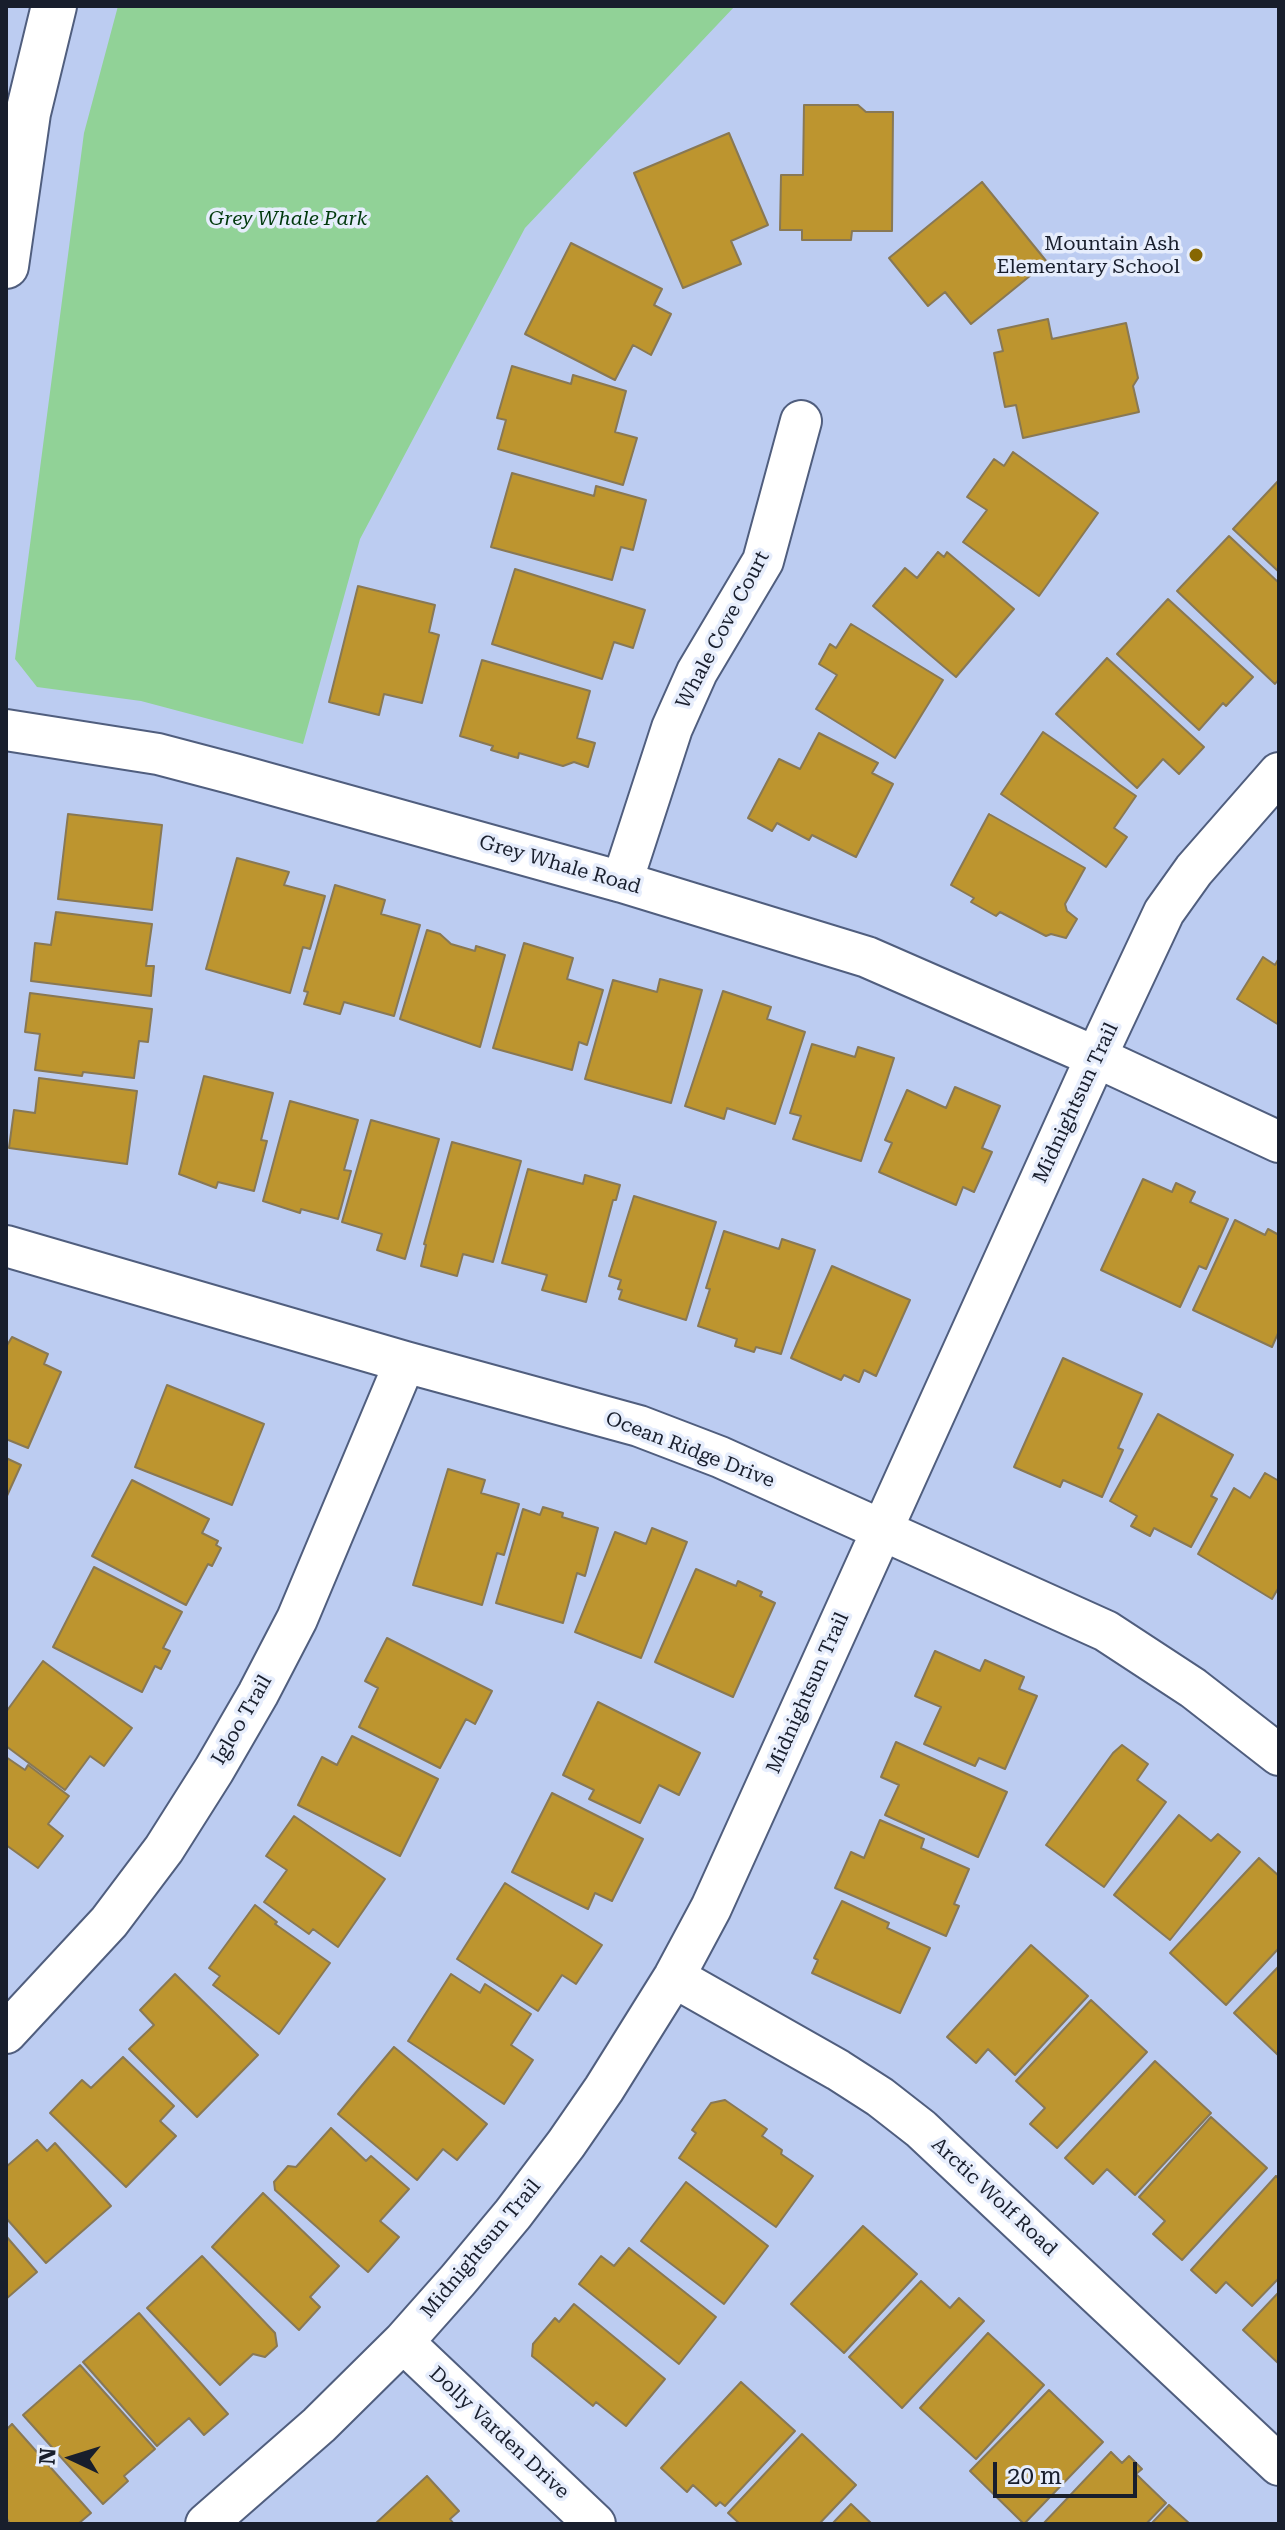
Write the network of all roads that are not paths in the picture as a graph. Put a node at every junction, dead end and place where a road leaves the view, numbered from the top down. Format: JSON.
{"nodes":[{"id":1,"x":54,"y":6,"type":"edge"},
{"id":2,"x":12,"y":178,"type":"edge"},
{"id":3,"x":6,"y":266,"type":"edge"},
{"id":4,"x":801,"y":421,"type":"dead end"},
{"id":5,"x":6,"y":730,"type":"edge"},
{"id":6,"x":1279,"y":773,"type":"edge"},
{"id":7,"x":622,"y":882,"type":"junction"},
{"id":8,"x":1096,"y":1057,"type":"junction"},
{"id":9,"x":1279,"y":1142,"type":"edge"},
{"id":10,"x":6,"y":1246,"type":"edge"},
{"id":11,"x":405,"y":1362,"type":"junction"},
{"id":12,"x":883,"y":1530,"type":"junction"},
{"id":13,"x":1279,"y":1755,"type":"edge"},
{"id":14,"x":674,"y":1977,"type":"junction"},
{"id":15,"x":6,"y":2033,"type":"edge"},
{"id":16,"x":403,"y":2342,"type":"junction"},
{"id":17,"x":1279,"y":2465,"type":"edge"},
{"id":18,"x":206,"y":2524,"type":"edge"},
{"id":19,"x":595,"y":2524,"type":"edge"}],
"edges":[{"from":1,"to":2,"type":"street"},
{"from":2,"to":3,"type":"street"},
{"from":4,"to":7,"type":"street","name":"Whale Cove Court"},
{"from":5,"to":7,"type":"street","name":"Grey Whale Road"},
{"from":6,"to":8,"type":"street","name":"Midnightsun Trail"},
{"from":7,"to":8,"type":"street","name":"Grey Whale Road"},
{"from":8,"to":9,"type":"street","name":"Grey Whale Road"},
{"from":8,"to":12,"type":"street","name":"Midnightsun Trail"},
{"from":10,"to":11,"type":"street","name":"Ocean Ridge Drive"},
{"from":11,"to":12,"type":"street","name":"Ocean Ridge Drive"},
{"from":11,"to":15,"type":"street","name":"Igloo Trail"},
{"from":12,"to":13,"type":"street","name":"Ocean Ridge Drive"},
{"from":12,"to":14,"type":"street","name":"Midnightsun Trail"},
{"from":14,"to":16,"type":"street","name":"Midnightsun Trail"},
{"from":14,"to":17,"type":"street","name":"Arctic Wolf Road"},
{"from":16,"to":18,"type":"street","name":"Midnightsun Trail"},
{"from":16,"to":19,"type":"street","name":"Dolly Varden Drive"}]}
